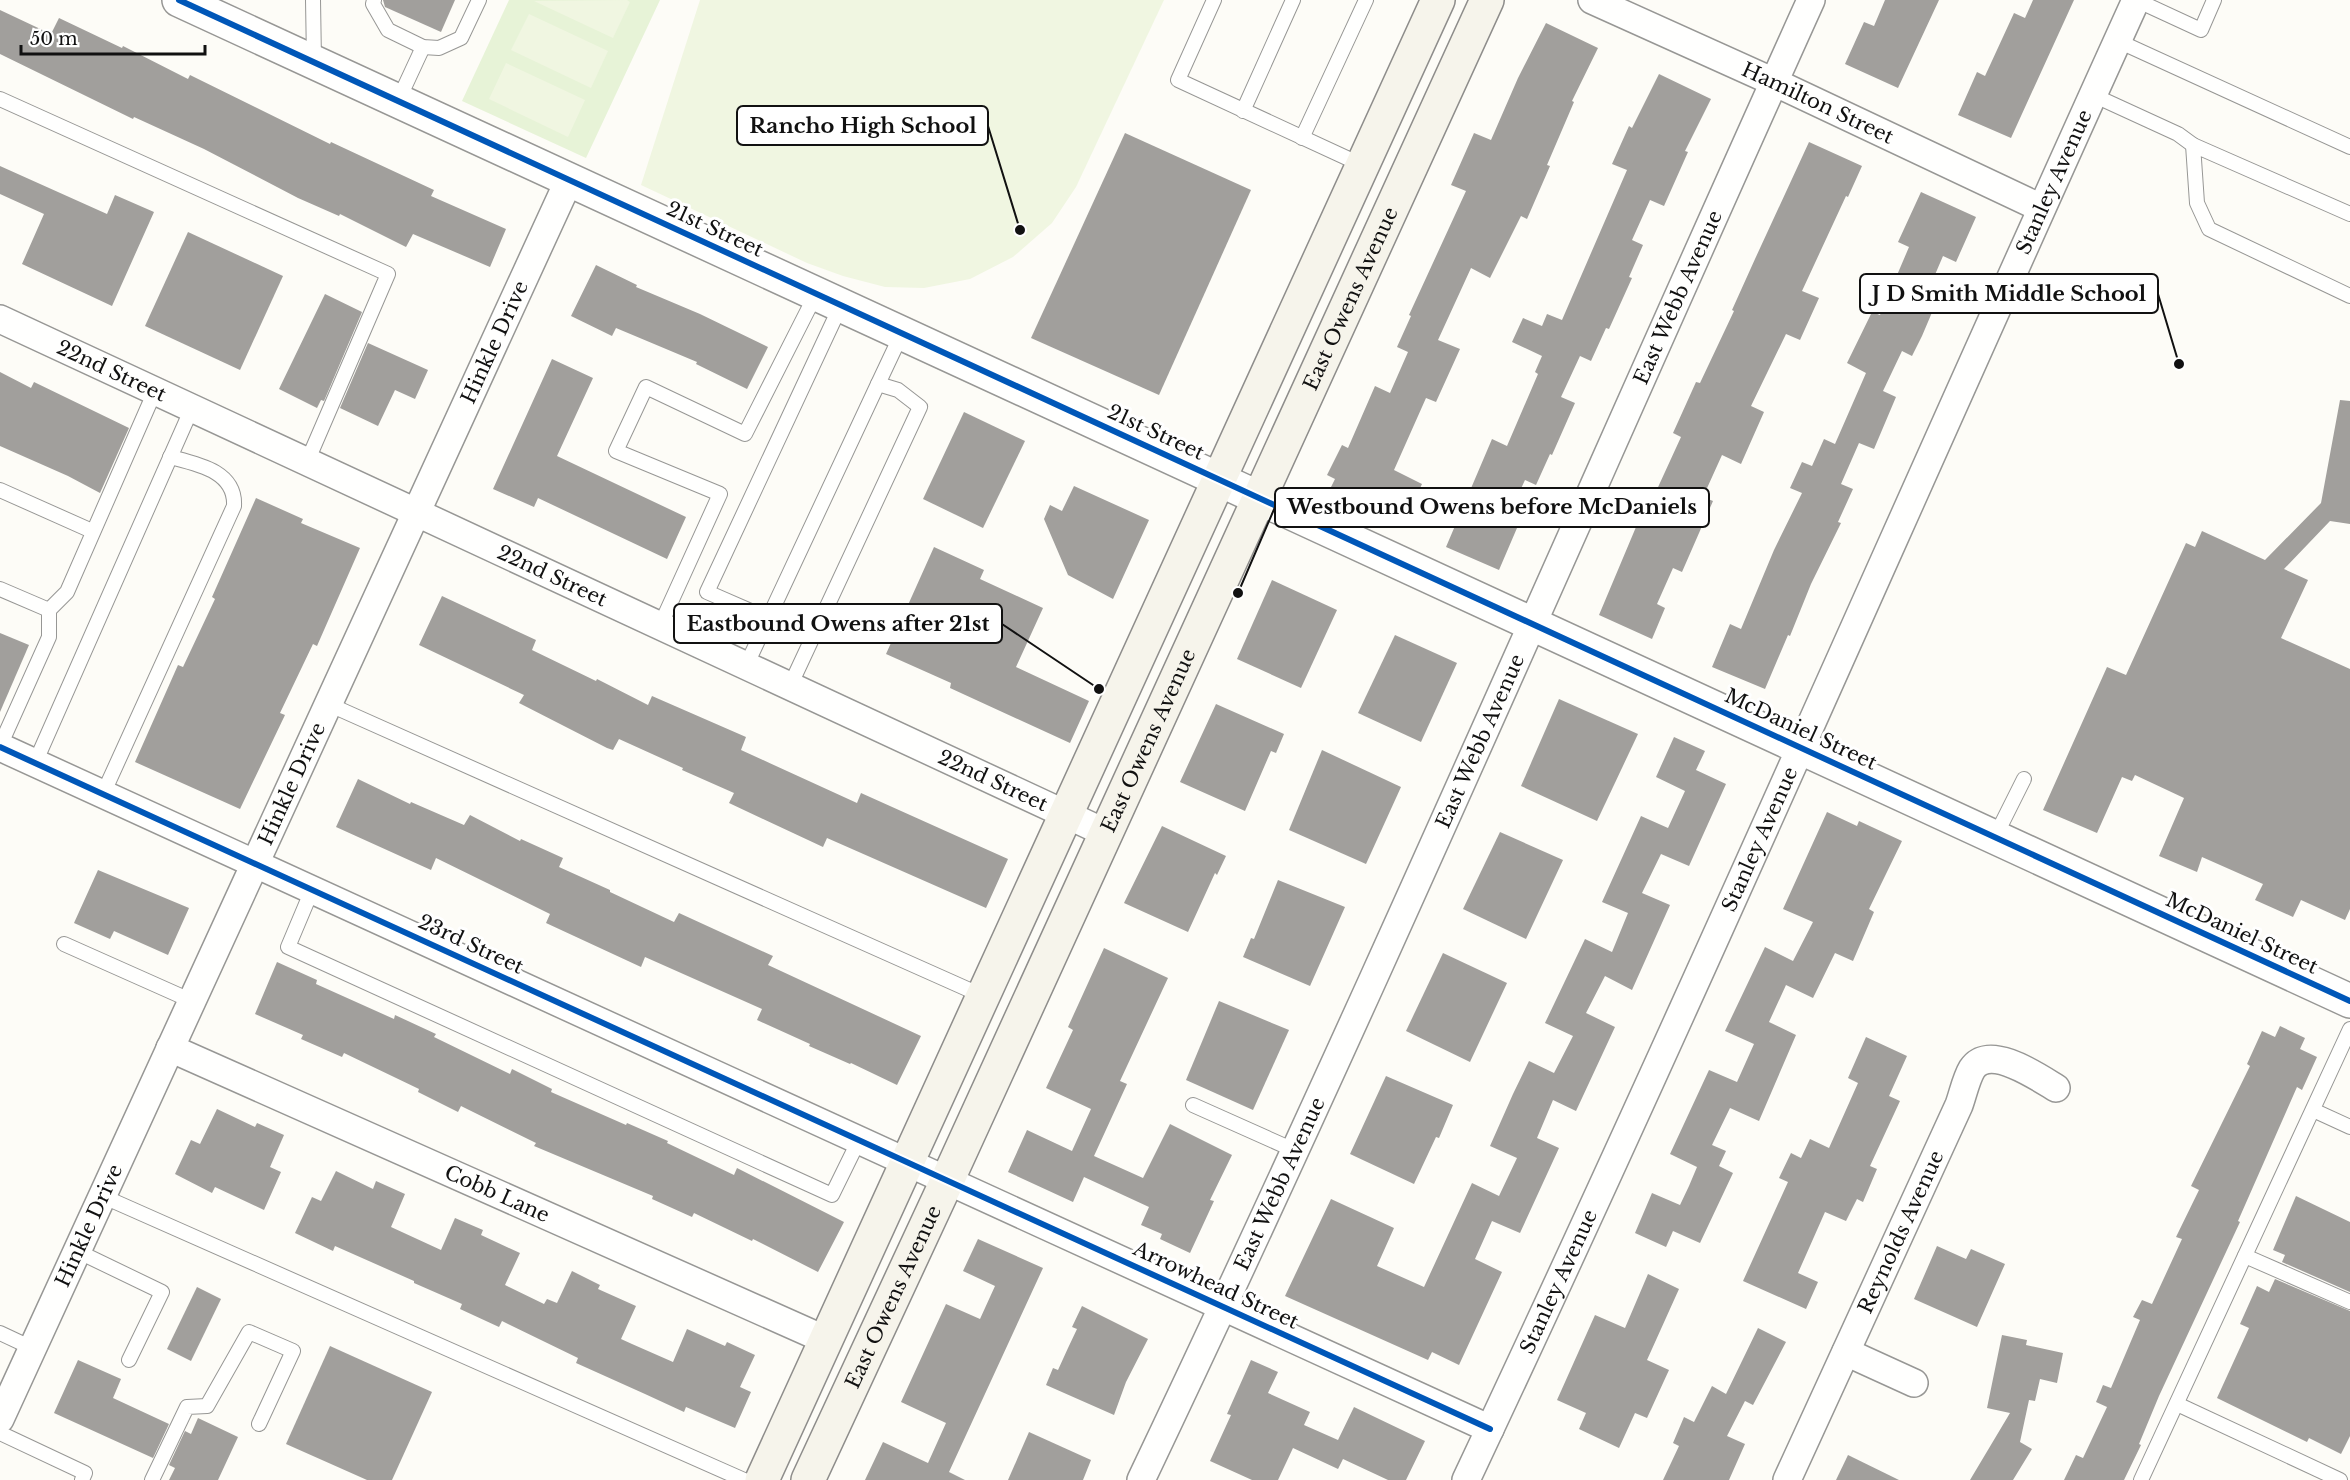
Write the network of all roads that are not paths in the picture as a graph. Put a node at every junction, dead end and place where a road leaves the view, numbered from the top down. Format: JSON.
{"nodes":[{"id":1,"x":179,"y":0,"type":"edge"},
{"id":2,"x":313,"y":0,"type":"edge"},
{"id":3,"x":374,"y":0,"type":"edge"},
{"id":4,"x":479,"y":0,"type":"edge"},
{"id":5,"x":1214,"y":0,"type":"edge"},
{"id":6,"x":1293,"y":0,"type":"edge"},
{"id":7,"x":1366,"y":0,"type":"edge"},
{"id":8,"x":1438,"y":0,"type":"edge"},
{"id":9,"x":1487,"y":0,"type":"edge"},
{"id":10,"x":1592,"y":0,"type":"edge"},
{"id":11,"x":1811,"y":0,"type":"edge"},
{"id":12,"x":2136,"y":0,"type":"edge"},
{"id":13,"x":2214,"y":0,"type":"edge"},
{"id":14,"x":2118,"y":41,"type":"junction"},
{"id":15,"x":423,"y":47,"type":"junction"},
{"id":16,"x":314,"y":62,"type":"junction"},
{"id":17,"x":1774,"y":82,"type":"junction"},
{"id":18,"x":2093,"y":95,"type":"junction"},
{"id":19,"x":0,"y":99,"type":"edge"},
{"id":20,"x":398,"y":101,"type":"junction"},
{"id":21,"x":1243,"y":111,"type":"junction"},
{"id":22,"x":1302,"y":138,"type":"junction"},
{"id":23,"x":2193,"y":145,"type":"junction"},
{"id":24,"x":2350,"y":147,"type":"edge"},
{"id":25,"x":1362,"y":165,"type":"junction"},
{"id":26,"x":569,"y":180,"type":"junction"},
{"id":27,"x":2041,"y":208,"type":"junction"},
{"id":28,"x":2350,"y":214,"type":"edge"},
{"id":29,"x":1385,"y":222,"type":"junction"},
{"id":30,"x":2350,"y":296,"type":"edge"},
{"id":31,"x":829,"y":299,"type":"junction"},
{"id":32,"x":0,"y":319,"type":"edge"},
{"id":33,"x":902,"y":333,"type":"junction"},
{"id":34,"x":878,"y":384,"type":"junction"},
{"id":35,"x":155,"y":391,"type":"junction"},
{"id":36,"x":192,"y":408,"type":"junction"},
{"id":37,"x":170,"y":457,"type":"junction"},
{"id":38,"x":308,"y":462,"type":"junction"},
{"id":39,"x":1239,"y":488,"type":"junction"},
{"id":40,"x":0,"y":490,"type":"edge"},
{"id":41,"x":416,"y":512,"type":"junction"},
{"id":42,"x":92,"y":531,"type":"junction"},
{"id":43,"x":0,"y":588,"type":"edge"},
{"id":44,"x":49,"y":610,"type":"junction"},
{"id":45,"x":769,"y":618,"type":"junction"},
{"id":46,"x":1534,"y":624,"type":"junction"},
{"id":47,"x":660,"y":626,"type":"junction"},
{"id":48,"x":746,"y":666,"type":"junction"},
{"id":49,"x":790,"y":686,"type":"junction"},
{"id":50,"x":328,"y":704,"type":"junction"},
{"id":51,"x":0,"y":747,"type":"edge"},
{"id":52,"x":1802,"y":748,"type":"junction"},
{"id":53,"x":35,"y":763,"type":"junction"},
{"id":54,"x":2024,"y":779,"type":"dead end"},
{"id":55,"x":103,"y":794,"type":"junction"},
{"id":56,"x":1066,"y":814,"type":"junction"},
{"id":57,"x":1106,"y":833,"type":"junction"},
{"id":58,"x":1995,"y":837,"type":"junction"},
{"id":59,"x":255,"y":864,"type":"junction"},
{"id":60,"x":312,"y":890,"type":"junction"},
{"id":61,"x":64,"y":944,"type":"dead end"},
{"id":62,"x":983,"y":996,"type":"junction"},
{"id":63,"x":192,"y":1001,"type":"junction"},
{"id":64,"x":2350,"y":1001,"type":"edge"},
{"id":65,"x":2350,"y":1029,"type":"edge"},
{"id":66,"x":170,"y":1048,"type":"junction"},
{"id":67,"x":2056,"y":1088,"type":"dead end"},
{"id":68,"x":1193,"y":1105,"type":"dead end"},
{"id":69,"x":2313,"y":1110,"type":"junction"},
{"id":70,"x":2350,"y":1127,"type":"edge"},
{"id":71,"x":859,"y":1140,"type":"junction"},
{"id":72,"x":1296,"y":1151,"type":"junction"},
{"id":73,"x":928,"y":1172,"type":"junction"},
{"id":74,"x":102,"y":1196,"type":"junction"},
{"id":75,"x":77,"y":1251,"type":"junction"},
{"id":76,"x":2245,"y":1256,"type":"junction"},
{"id":77,"x":2350,"y":1302,"type":"edge"},
{"id":78,"x":1223,"y":1307,"type":"junction"},
{"id":79,"x":0,"y":1333,"type":"edge"},
{"id":80,"x":826,"y":1340,"type":"junction"},
{"id":81,"x":32,"y":1348,"type":"junction"},
{"id":82,"x":1846,"y":1352,"type":"junction"},
{"id":83,"x":129,"y":1360,"type":"dead end"},
{"id":84,"x":1914,"y":1383,"type":"dead end"},
{"id":85,"x":2176,"y":1404,"type":"junction"},
{"id":86,"x":0,"y":1419,"type":"edge"},
{"id":87,"x":259,"y":1424,"type":"dead end"},
{"id":88,"x":1490,"y":1429,"type":"junction"},
{"id":89,"x":0,"y":1433,"type":"edge"},
{"id":90,"x":82,"y":1480,"type":"edge"},
{"id":91,"x":153,"y":1480,"type":"edge"},
{"id":92,"x":744,"y":1480,"type":"edge"},
{"id":93,"x":762,"y":1480,"type":"edge"},
{"id":94,"x":808,"y":1480,"type":"edge"},
{"id":95,"x":1141,"y":1480,"type":"edge"},
{"id":96,"x":1466,"y":1480,"type":"edge"},
{"id":97,"x":1787,"y":1480,"type":"edge"},
{"id":98,"x":2141,"y":1480,"type":"edge"},
{"id":99,"x":2340,"y":1480,"type":"edge"}],
"edges":[{"from":1,"to":16,"type":"street","name":"21st Street"},
{"from":2,"to":16,"type":"lane"},
{"from":3,"to":15,"type":"lane"},
{"from":4,"to":15,"type":"lane"},
{"from":5,"to":21,"type":"lane"},
{"from":6,"to":21,"type":"lane"},
{"from":7,"to":22,"type":"lane"},
{"from":8,"to":25,"type":"main road","name":"East Owens Avenue"},
{"from":9,"to":29,"type":"main road","name":"East Owens Avenue"},
{"from":10,"to":17,"type":"street","name":"Hamilton Street"},
{"from":11,"to":17,"type":"street","name":"East Webb Avenue"},
{"from":12,"to":13,"type":"lane"},
{"from":12,"to":14,"type":"street","name":"Stanley Avenue"},
{"from":14,"to":18,"type":"street","name":"Stanley Avenue"},
{"from":14,"to":24,"type":"lane"},
{"from":15,"to":20,"type":"lane"},
{"from":16,"to":20,"type":"street","name":"21st Street"},
{"from":17,"to":27,"type":"street","name":"Hamilton Street"},
{"from":17,"to":46,"type":"street","name":"East Webb Avenue"},
{"from":18,"to":23,"type":"lane"},
{"from":18,"to":27,"type":"street","name":"Stanley Avenue"},
{"from":19,"to":38,"type":"lane"},
{"from":20,"to":26,"type":"street","name":"21st Street"},
{"from":21,"to":22,"type":"lane"},
{"from":22,"to":25,"type":"lane"},
{"from":23,"to":28,"type":"lane"},
{"from":23,"to":30,"type":"lane"},
{"from":25,"to":29,"type":"main road"},
{"from":25,"to":39,"type":"main road","name":"East Owens Avenue"},
{"from":26,"to":31,"type":"street","name":"21st Street"},
{"from":26,"to":41,"type":"street","name":"Hinkle Drive"},
{"from":27,"to":52,"type":"street","name":"Stanley Avenue"},
{"from":29,"to":39,"type":"main road","name":"East Owens Avenue"},
{"from":31,"to":33,"type":"street","name":"21st Street"},
{"from":31,"to":45,"type":"lane"},
{"from":31,"to":47,"type":"lane"},
{"from":32,"to":35,"type":"street","name":"22nd Street"},
{"from":33,"to":34,"type":"lane"},
{"from":33,"to":39,"type":"street","name":"21st Street"},
{"from":34,"to":45,"type":"lane"},
{"from":34,"to":49,"type":"lane"},
{"from":35,"to":36,"type":"street","name":"22nd Street"},
{"from":35,"to":42,"type":"lane"},
{"from":36,"to":37,"type":"lane"},
{"from":36,"to":38,"type":"street","name":"22nd Street"},
{"from":37,"to":53,"type":"lane"},
{"from":37,"to":55,"type":"lane"},
{"from":38,"to":41,"type":"street","name":"22nd Street"},
{"from":39,"to":46,"type":"street","name":"McDaniel Street"},
{"from":39,"to":56,"type":"main road","name":"East Owens Avenue"},
{"from":39,"to":57,"type":"main road","name":"East Owens Avenue"},
{"from":40,"to":42,"type":"lane"},
{"from":41,"to":47,"type":"street","name":"22nd Street"},
{"from":41,"to":50,"type":"street","name":"Hinkle Drive"},
{"from":42,"to":44,"type":"lane"},
{"from":43,"to":44,"type":"lane"},
{"from":44,"to":51,"type":"lane"},
{"from":45,"to":48,"type":"lane"},
{"from":46,"to":52,"type":"street","name":"McDaniel Street"},
{"from":46,"to":72,"type":"street","name":"East Webb Avenue"},
{"from":47,"to":48,"type":"street","name":"22nd Street"},
{"from":48,"to":49,"type":"street","name":"22nd Street"},
{"from":49,"to":56,"type":"street","name":"22nd Street"},
{"from":50,"to":59,"type":"street","name":"Hinkle Drive"},
{"from":50,"to":62,"type":"lane"},
{"from":51,"to":53,"type":"street","name":"23rd Street"},
{"from":52,"to":58,"type":"street","name":"McDaniel Street"},
{"from":52,"to":88,"type":"street","name":"Stanley Avenue"},
{"from":53,"to":55,"type":"street","name":"23rd Street"},
{"from":54,"to":58,"type":"lane"},
{"from":55,"to":59,"type":"street","name":"23rd Street"},
{"from":56,"to":57,"type":"street","name":"22nd Street"},
{"from":56,"to":62,"type":"main road","name":"East Owens Avenue"},
{"from":57,"to":73,"type":"main road","name":"East Owens Avenue"},
{"from":58,"to":64,"type":"street","name":"McDaniel Street"},
{"from":59,"to":60,"type":"street","name":"23rd Street"},
{"from":59,"to":63,"type":"street","name":"Hinkle Drive"},
{"from":60,"to":71,"type":"street","name":"23rd Street"},
{"from":60,"to":71,"type":"lane"},
{"from":61,"to":63,"type":"lane"},
{"from":62,"to":73,"type":"main road","name":"East Owens Avenue"},
{"from":63,"to":66,"type":"street","name":"Hinkle Drive"},
{"from":65,"to":69,"type":"lane"},
{"from":66,"to":74,"type":"street","name":"Hinkle Drive"},
{"from":66,"to":80,"type":"street","name":"Cobb Lane"},
{"from":67,"to":82,"type":"street","name":"Reynolds Avenue"},
{"from":68,"to":72,"type":"lane"},
{"from":69,"to":70,"type":"lane"},
{"from":69,"to":76,"type":"lane"},
{"from":71,"to":73,"type":"street","name":"23rd Street"},
{"from":72,"to":78,"type":"street","name":"East Webb Avenue"},
{"from":73,"to":78,"type":"street","name":"Arrowhead Street"},
{"from":73,"to":80,"type":"main road","name":"East Owens Avenue"},
{"from":73,"to":94,"type":"main road","name":"East Owens Avenue"},
{"from":74,"to":75,"type":"street","name":"Hinkle Drive"},
{"from":74,"to":92,"type":"lane"},
{"from":75,"to":81,"type":"street","name":"Hinkle Drive"},
{"from":75,"to":83,"type":"lane"},
{"from":76,"to":77,"type":"lane"},
{"from":76,"to":85,"type":"lane"},
{"from":78,"to":88,"type":"street","name":"Arrowhead Street"},
{"from":78,"to":95,"type":"street","name":"East Webb Avenue"},
{"from":79,"to":81,"type":"lane"},
{"from":80,"to":93,"type":"main road","name":"East Owens Avenue"},
{"from":81,"to":86,"type":"street","name":"Hinkle Drive"},
{"from":82,"to":84,"type":"street"},
{"from":82,"to":97,"type":"street","name":"Reynolds Avenue"},
{"from":85,"to":98,"type":"lane"},
{"from":85,"to":99,"type":"lane"},
{"from":87,"to":91,"type":"lane"},
{"from":88,"to":96,"type":"street","name":"Stanley Avenue"},
{"from":89,"to":90,"type":"lane"}]}
